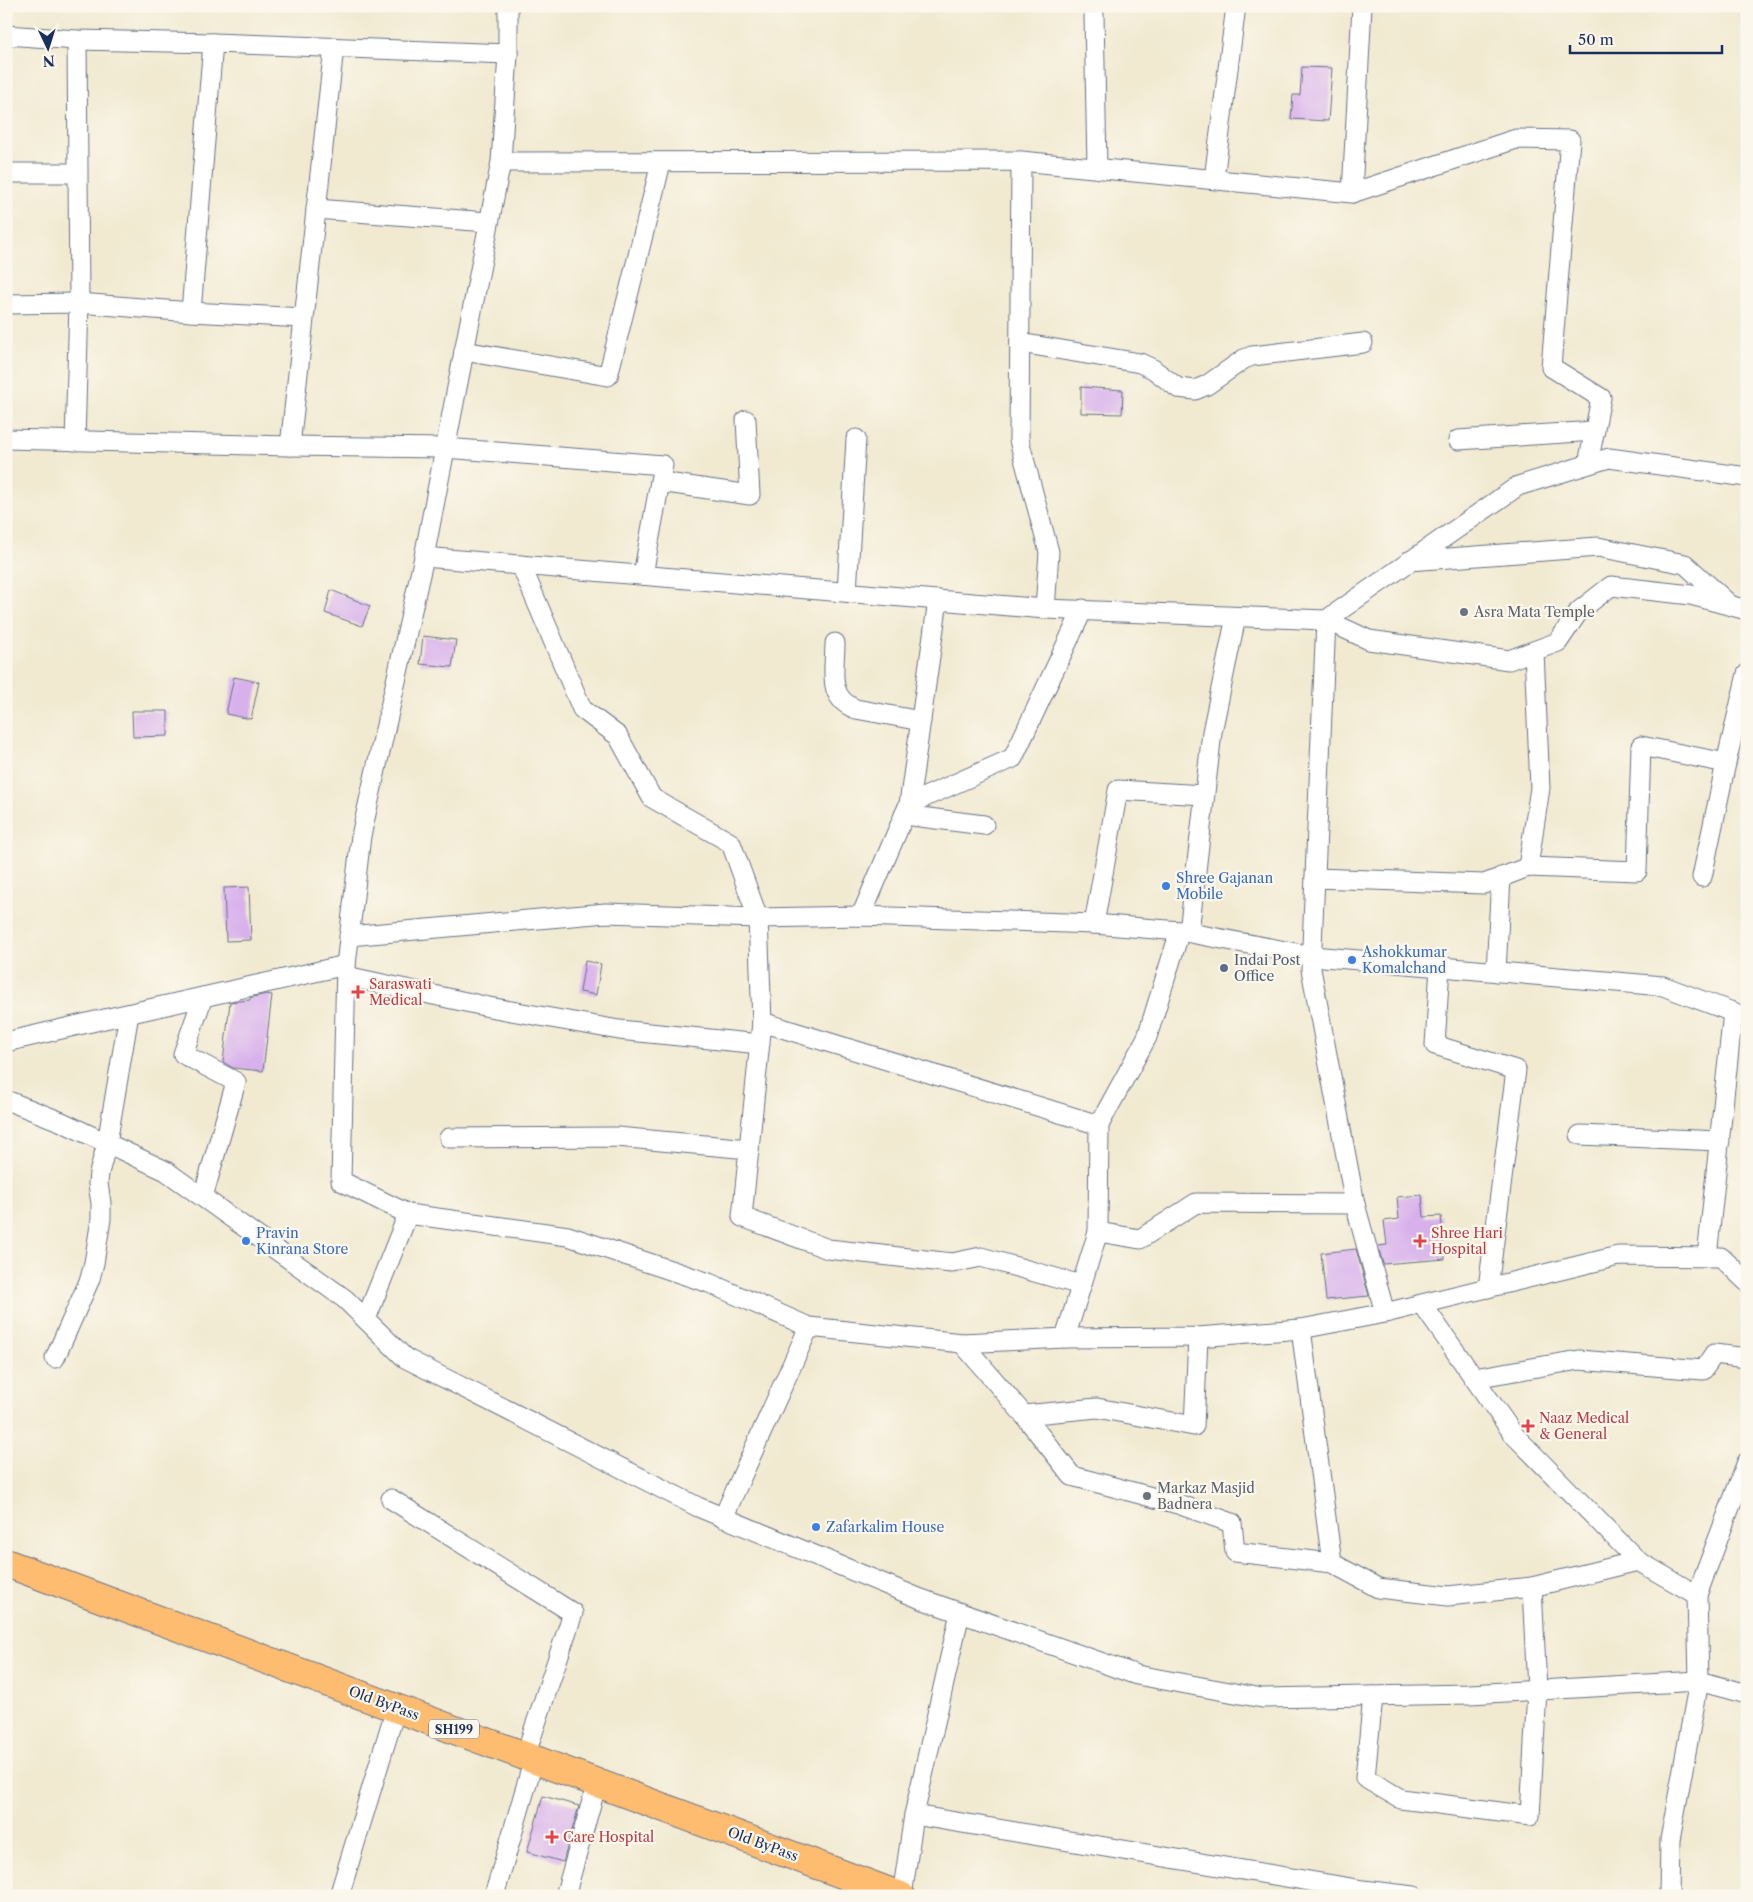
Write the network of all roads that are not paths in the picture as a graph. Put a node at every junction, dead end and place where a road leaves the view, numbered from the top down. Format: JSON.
{"nodes":[{"id":1,"x":508,"y":6,"type":"edge"},
{"id":2,"x":1236,"y":6,"type":"edge"},
{"id":3,"x":1362,"y":6,"type":"edge"},
{"id":4,"x":1094,"y":14,"type":"dead end"},
{"id":5,"x":6,"y":35,"type":"edge"},
{"id":6,"x":77,"y":40,"type":"junction"},
{"id":7,"x":213,"y":42,"type":"junction"},
{"id":8,"x":334,"y":47,"type":"junction"},
{"id":9,"x":508,"y":54,"type":"junction"},
{"id":10,"x":1021,"y":161,"type":"junction"},
{"id":11,"x":501,"y":162,"type":"junction"},
{"id":12,"x":661,"y":163,"type":"junction"},
{"id":13,"x":1097,"y":168,"type":"junction"},
{"id":14,"x":6,"y":173,"type":"edge"},
{"id":15,"x":77,"y":173,"type":"junction"},
{"id":16,"x":1214,"y":180,"type":"junction"},
{"id":17,"x":1352,"y":192,"type":"junction"},
{"id":18,"x":316,"y":209,"type":"junction"},
{"id":19,"x":488,"y":222,"type":"junction"},
{"id":20,"x":79,"y":303,"type":"junction"},
{"id":21,"x":6,"y":304,"type":"edge"},
{"id":22,"x":191,"y":312,"type":"junction"},
{"id":23,"x":303,"y":318,"type":"junction"},
{"id":24,"x":1020,"y":343,"type":"junction"},
{"id":25,"x":1363,"y":343,"type":"dead end"},
{"id":26,"x":464,"y":351,"type":"junction"},
{"id":27,"x":746,"y":420,"type":"dead end"},
{"id":28,"x":1595,"y":430,"type":"junction"},
{"id":29,"x":856,"y":438,"type":"dead end"},
{"id":30,"x":6,"y":439,"type":"edge"},
{"id":31,"x":1458,"y":440,"type":"dead end"},
{"id":32,"x":75,"y":441,"type":"junction"},
{"id":33,"x":290,"y":446,"type":"junction"},
{"id":34,"x":445,"y":448,"type":"junction"},
{"id":35,"x":1588,"y":464,"type":"junction"},
{"id":36,"x":1747,"y":477,"type":"edge"},
{"id":37,"x":660,"y":482,"type":"junction"},
{"id":38,"x":424,"y":557,"type":"junction"},
{"id":39,"x":1408,"y":561,"type":"junction"},
{"id":40,"x":520,"y":565,"type":"junction"},
{"id":41,"x":644,"y":575,"type":"junction"},
{"id":42,"x":848,"y":592,"type":"junction"},
{"id":43,"x":938,"y":600,"type":"junction"},
{"id":44,"x":1045,"y":608,"type":"junction"},
{"id":45,"x":1739,"y":608,"type":"edge"},
{"id":46,"x":1083,"y":609,"type":"junction"},
{"id":47,"x":1236,"y":616,"type":"junction"},
{"id":48,"x":1326,"y":620,"type":"junction"},
{"id":49,"x":835,"y":643,"type":"dead end"},
{"id":50,"x":1534,"y":650,"type":"junction"},
{"id":51,"x":1747,"y":674,"type":"edge"},
{"id":52,"x":921,"y":720,"type":"junction"},
{"id":53,"x":1726,"y":763,"type":"junction"},
{"id":54,"x":1204,"y":795,"type":"junction"},
{"id":55,"x":907,"y":810,"type":"junction"},
{"id":56,"x":984,"y":825,"type":"dead end"},
{"id":57,"x":1528,"y":867,"type":"junction"},
{"id":58,"x":1501,"y":877,"type":"junction"},
{"id":59,"x":1702,"y":877,"type":"dead end"},
{"id":60,"x":1315,"y":878,"type":"junction"},
{"id":61,"x":861,"y":916,"type":"junction"},
{"id":62,"x":758,"y":918,"type":"junction"},
{"id":63,"x":1094,"y":924,"type":"junction"},
{"id":64,"x":1184,"y":932,"type":"junction"},
{"id":65,"x":349,"y":936,"type":"junction"},
{"id":66,"x":1312,"y":956,"type":"junction"},
{"id":67,"x":1440,"y":967,"type":"junction"},
{"id":68,"x":346,"y":971,"type":"junction"},
{"id":69,"x":1496,"y":972,"type":"junction"},
{"id":70,"x":204,"y":997,"type":"junction"},
{"id":71,"x":128,"y":1014,"type":"junction"},
{"id":72,"x":1740,"y":1014,"type":"edge"},
{"id":73,"x":762,"y":1022,"type":"junction"},
{"id":74,"x":6,"y":1042,"type":"edge"},
{"id":75,"x":760,"y":1044,"type":"junction"},
{"id":76,"x":6,"y":1100,"type":"edge"},
{"id":77,"x":1099,"y":1125,"type":"junction"},
{"id":78,"x":1580,"y":1135,"type":"dead end"},
{"id":79,"x":449,"y":1138,"type":"dead end"},
{"id":80,"x":1720,"y":1141,"type":"junction"},
{"id":81,"x":107,"y":1144,"type":"junction"},
{"id":82,"x":749,"y":1149,"type":"junction"},
{"id":83,"x":203,"y":1197,"type":"junction"},
{"id":84,"x":1355,"y":1204,"type":"junction"},
{"id":85,"x":408,"y":1214,"type":"junction"},
{"id":86,"x":1098,"y":1232,"type":"junction"},
{"id":87,"x":1707,"y":1257,"type":"junction"},
{"id":88,"x":1747,"y":1282,"type":"edge"},
{"id":89,"x":1082,"y":1285,"type":"junction"},
{"id":90,"x":1488,"y":1288,"type":"junction"},
{"id":91,"x":1422,"y":1304,"type":"junction"},
{"id":92,"x":1386,"y":1312,"type":"junction"},
{"id":93,"x":366,"y":1319,"type":"junction"},
{"id":94,"x":809,"y":1327,"type":"junction"},
{"id":95,"x":1301,"y":1329,"type":"junction"},
{"id":96,"x":1198,"y":1337,"type":"junction"},
{"id":97,"x":1065,"y":1338,"type":"junction"},
{"id":98,"x":962,"y":1343,"type":"junction"},
{"id":99,"x":55,"y":1358,"type":"dead end"},
{"id":100,"x":1747,"y":1358,"type":"edge"},
{"id":101,"x":1474,"y":1378,"type":"junction"},
{"id":102,"x":1024,"y":1415,"type":"junction"},
{"id":103,"x":1747,"y":1462,"type":"edge"},
{"id":104,"x":391,"y":1498,"type":"dead end"},
{"id":105,"x":723,"y":1518,"type":"junction"},
{"id":106,"x":1638,"y":1561,"type":"junction"},
{"id":107,"x":6,"y":1563,"type":"edge"},
{"id":108,"x":1332,"y":1563,"type":"junction"},
{"id":109,"x":1532,"y":1587,"type":"junction"},
{"id":110,"x":1697,"y":1595,"type":"junction"},
{"id":111,"x":960,"y":1613,"type":"junction"},
{"id":112,"x":1699,"y":1681,"type":"junction"},
{"id":113,"x":1537,"y":1690,"type":"junction"},
{"id":114,"x":1747,"y":1694,"type":"edge"},
{"id":115,"x":1372,"y":1696,"type":"junction"},
{"id":116,"x":396,"y":1708,"type":"junction"},
{"id":117,"x":529,"y":1757,"type":"junction"},
{"id":118,"x":597,"y":1782,"type":"junction"},
{"id":119,"x":914,"y":1815,"type":"junction"},
{"id":120,"x":339,"y":1896,"type":"edge"},
{"id":121,"x":494,"y":1896,"type":"edge"},
{"id":122,"x":565,"y":1896,"type":"edge"},
{"id":123,"x":902,"y":1896,"type":"edge"},
{"id":124,"x":1414,"y":1896,"type":"edge"},
{"id":125,"x":1669,"y":1896,"type":"edge"}],
"edges":[{"from":1,"to":9,"type":"street"},
{"from":2,"to":16,"type":"street"},
{"from":3,"to":17,"type":"street"},
{"from":4,"to":13,"type":"street"},
{"from":5,"to":6,"type":"street"},
{"from":6,"to":7,"type":"street"},
{"from":6,"to":15,"type":"street"},
{"from":7,"to":8,"type":"street"},
{"from":7,"to":22,"type":"street"},
{"from":8,"to":9,"type":"street"},
{"from":8,"to":18,"type":"street"},
{"from":9,"to":11,"type":"street"},
{"from":10,"to":12,"type":"street"},
{"from":10,"to":13,"type":"street"},
{"from":10,"to":24,"type":"street"},
{"from":11,"to":12,"type":"street"},
{"from":11,"to":19,"type":"street"},
{"from":12,"to":26,"type":"street"},
{"from":13,"to":16,"type":"street"},
{"from":14,"to":15,"type":"street"},
{"from":15,"to":20,"type":"street"},
{"from":16,"to":17,"type":"street"},
{"from":17,"to":28,"type":"street"},
{"from":18,"to":19,"type":"street"},
{"from":18,"to":23,"type":"street"},
{"from":19,"to":26,"type":"street"},
{"from":20,"to":21,"type":"street"},
{"from":20,"to":22,"type":"street"},
{"from":20,"to":32,"type":"street"},
{"from":22,"to":23,"type":"street"},
{"from":23,"to":33,"type":"street"},
{"from":24,"to":25,"type":"street"},
{"from":24,"to":44,"type":"street"},
{"from":26,"to":34,"type":"street"},
{"from":27,"to":37,"type":"street"},
{"from":28,"to":31,"type":"street"},
{"from":28,"to":35,"type":"street"},
{"from":29,"to":42,"type":"street"},
{"from":30,"to":32,"type":"street"},
{"from":32,"to":33,"type":"street"},
{"from":33,"to":34,"type":"street"},
{"from":34,"to":37,"type":"street"},
{"from":34,"to":38,"type":"street"},
{"from":35,"to":36,"type":"street"},
{"from":35,"to":39,"type":"street"},
{"from":37,"to":41,"type":"street"},
{"from":38,"to":40,"type":"street"},
{"from":38,"to":65,"type":"street"},
{"from":39,"to":45,"type":"street"},
{"from":39,"to":48,"type":"street"},
{"from":40,"to":41,"type":"street"},
{"from":40,"to":62,"type":"street"},
{"from":41,"to":42,"type":"street"},
{"from":42,"to":43,"type":"street"},
{"from":43,"to":44,"type":"street"},
{"from":43,"to":52,"type":"street"},
{"from":44,"to":46,"type":"street"},
{"from":45,"to":50,"type":"street"},
{"from":46,"to":47,"type":"street"},
{"from":46,"to":55,"type":"street"},
{"from":47,"to":48,"type":"street"},
{"from":47,"to":54,"type":"street"},
{"from":48,"to":50,"type":"street"},
{"from":48,"to":60,"type":"street"},
{"from":49,"to":52,"type":"street"},
{"from":50,"to":57,"type":"street"},
{"from":51,"to":53,"type":"street"},
{"from":52,"to":55,"type":"street"},
{"from":53,"to":57,"type":"street"},
{"from":53,"to":59,"type":"street"},
{"from":54,"to":63,"type":"street"},
{"from":54,"to":64,"type":"street"},
{"from":55,"to":56,"type":"street"},
{"from":55,"to":61,"type":"street"},
{"from":57,"to":58,"type":"street"},
{"from":58,"to":60,"type":"street"},
{"from":58,"to":69,"type":"street"},
{"from":60,"to":66,"type":"street"},
{"from":61,"to":62,"type":"street"},
{"from":61,"to":63,"type":"street"},
{"from":62,"to":65,"type":"street"},
{"from":62,"to":73,"type":"street"},
{"from":63,"to":64,"type":"street"},
{"from":64,"to":66,"type":"street"},
{"from":64,"to":77,"type":"street"},
{"from":65,"to":68,"type":"street"},
{"from":66,"to":67,"type":"street"},
{"from":66,"to":84,"type":"street"},
{"from":67,"to":69,"type":"street"},
{"from":67,"to":90,"type":"street"},
{"from":68,"to":70,"type":"street"},
{"from":68,"to":75,"type":"street"},
{"from":68,"to":85,"type":"street"},
{"from":69,"to":72,"type":"street"},
{"from":70,"to":71,"type":"street"},
{"from":70,"to":83,"type":"street"},
{"from":71,"to":74,"type":"street"},
{"from":71,"to":81,"type":"street"},
{"from":72,"to":80,"type":"street"},
{"from":73,"to":75,"type":"street"},
{"from":73,"to":77,"type":"street"},
{"from":75,"to":82,"type":"street"},
{"from":76,"to":81,"type":"street"},
{"from":77,"to":86,"type":"street"},
{"from":78,"to":80,"type":"street"},
{"from":79,"to":82,"type":"street"},
{"from":80,"to":87,"type":"street"},
{"from":81,"to":83,"type":"street"},
{"from":81,"to":99,"type":"street"},
{"from":82,"to":89,"type":"street"},
{"from":83,"to":93,"type":"street"},
{"from":84,"to":86,"type":"street"},
{"from":84,"to":92,"type":"street"},
{"from":85,"to":93,"type":"street"},
{"from":85,"to":94,"type":"street"},
{"from":86,"to":89,"type":"street"},
{"from":87,"to":88,"type":"street"},
{"from":87,"to":90,"type":"street"},
{"from":89,"to":97,"type":"street"},
{"from":90,"to":91,"type":"street"},
{"from":91,"to":92,"type":"street"},
{"from":91,"to":101,"type":"street"},
{"from":92,"to":95,"type":"street"},
{"from":93,"to":105,"type":"street"},
{"from":94,"to":98,"type":"street"},
{"from":94,"to":105,"type":"street"},
{"from":95,"to":96,"type":"street"},
{"from":95,"to":108,"type":"street"},
{"from":96,"to":97,"type":"street"},
{"from":96,"to":102,"type":"street"},
{"from":97,"to":98,"type":"street"},
{"from":98,"to":102,"type":"street"},
{"from":100,"to":101,"type":"street"},
{"from":101,"to":106,"type":"street"},
{"from":102,"to":108,"type":"street"},
{"from":103,"to":110,"type":"street"},
{"from":104,"to":117,"type":"street"},
{"from":105,"to":111,"type":"street"},
{"from":106,"to":109,"type":"street"},
{"from":106,"to":110,"type":"street"},
{"from":107,"to":116,"type":"highway","name":"Old ByPass","number":"SH199"},
{"from":108,"to":109,"type":"street"},
{"from":109,"to":113,"type":"street"},
{"from":110,"to":112,"type":"street"},
{"from":111,"to":115,"type":"street"},
{"from":111,"to":119,"type":"street"},
{"from":112,"to":113,"type":"street"},
{"from":112,"to":114,"type":"street"},
{"from":112,"to":125,"type":"street"},
{"from":113,"to":115,"type":"street"},
{"from":113,"to":115,"type":"street"},
{"from":116,"to":117,"type":"highway","name":"Old ByPass","number":"SH199"},
{"from":116,"to":120,"type":"street"},
{"from":117,"to":118,"type":"highway","name":"Old ByPass","number":"SH199"},
{"from":117,"to":121,"type":"street"},
{"from":118,"to":122,"type":"street"},
{"from":118,"to":123,"type":"highway","name":"Old ByPass","number":"SH199"},
{"from":119,"to":123,"type":"street"},
{"from":119,"to":124,"type":"street"}]}
